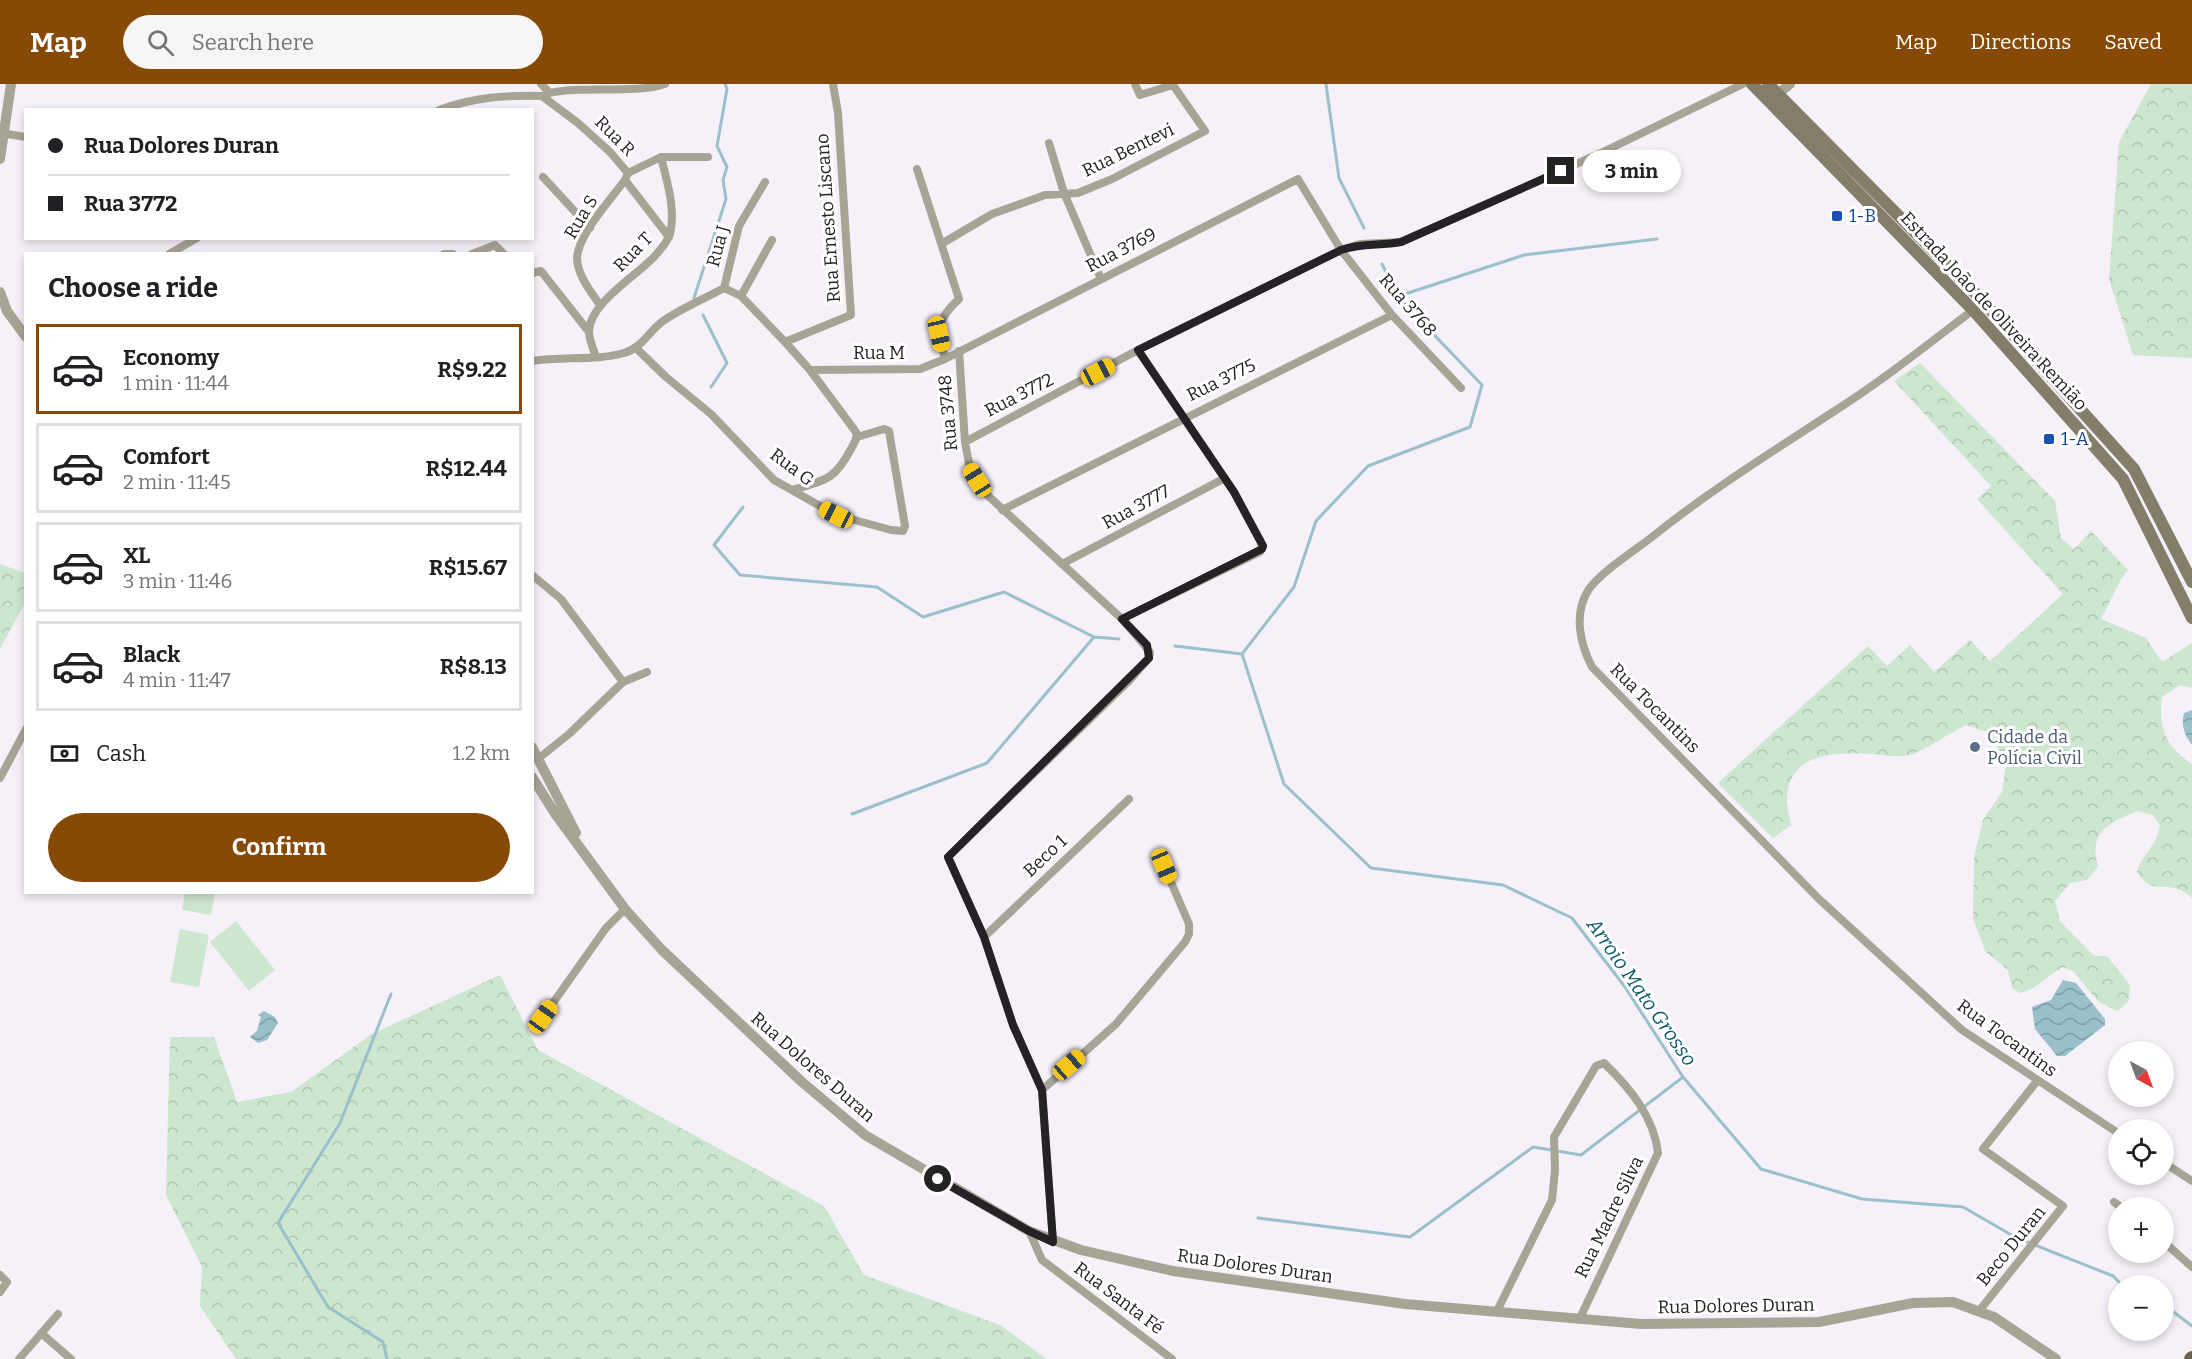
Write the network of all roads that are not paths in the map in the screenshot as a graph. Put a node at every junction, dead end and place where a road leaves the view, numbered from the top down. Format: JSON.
{"nodes":[{"id":1,"x":11,"y":84,"type":"edge"},
{"id":2,"x":833,"y":84,"type":"edge"},
{"id":3,"x":1135,"y":84,"type":"edge"},
{"id":4,"x":1743,"y":84,"type":"edge"},
{"id":5,"x":1752,"y":84,"type":"edge"},
{"id":6,"x":1768,"y":84,"type":"edge"},
{"id":7,"x":1790,"y":84,"type":"edge"},
{"id":8,"x":662,"y":85,"type":"edge"},
{"id":9,"x":544,"y":90,"type":"edge"},
{"id":10,"x":1773,"y":98,"type":"junction"},
{"id":11,"x":444,"y":108,"type":"edge"},
{"id":12,"x":2,"y":133,"type":"edge"},
{"id":13,"x":24,"y":137,"type":"edge"},
{"id":14,"x":1049,"y":142,"type":"dead end"},
{"id":15,"x":661,"y":157,"type":"junction"},
{"id":16,"x":708,"y":157,"type":"dead end"},
{"id":17,"x":0,"y":159,"type":"edge"},
{"id":18,"x":917,"y":169,"type":"dead end"},
{"id":19,"x":543,"y":177,"type":"dead end"},
{"id":20,"x":626,"y":177,"type":"junction"},
{"id":21,"x":1298,"y":179,"type":"joint"},
{"id":22,"x":765,"y":182,"type":"dead end"},
{"id":23,"x":1064,"y":193,"type":"junction"},
{"id":24,"x":590,"y":228,"type":"junction"},
{"id":25,"x":669,"y":237,"type":"junction"},
{"id":26,"x":194,"y":240,"type":"edge"},
{"id":27,"x":772,"y":240,"type":"dead end"},
{"id":28,"x":943,"y":243,"type":"junction"},
{"id":29,"x":1341,"y":250,"type":"junction"},
{"id":30,"x":172,"y":252,"type":"edge"},
{"id":31,"x":477,"y":252,"type":"edge"},
{"id":32,"x":502,"y":252,"type":"edge"},
{"id":33,"x":534,"y":273,"type":"edge"},
{"id":34,"x":1101,"y":279,"type":"junction"},
{"id":35,"x":724,"y":288,"type":"junction"},
{"id":36,"x":0,"y":292,"type":"edge"},
{"id":37,"x":741,"y":296,"type":"junction"},
{"id":38,"x":600,"y":305,"type":"junction"},
{"id":39,"x":1974,"y":310,"type":"junction"},
{"id":40,"x":1392,"y":315,"type":"junction"},
{"id":41,"x":589,"y":332,"type":"junction"},
{"id":42,"x":24,"y":333,"type":"edge"},
{"id":43,"x":785,"y":342,"type":"junction"},
{"id":44,"x":636,"y":348,"type":"junction"},
{"id":45,"x":1138,"y":350,"type":"junction"},
{"id":46,"x":959,"y":351,"type":"junction"},
{"id":47,"x":596,"y":357,"type":"junction"},
{"id":48,"x":945,"y":359,"type":"junction"},
{"id":49,"x":534,"y":361,"type":"edge"},
{"id":50,"x":810,"y":370,"type":"junction"},
{"id":51,"x":1461,"y":388,"type":"dead end"},
{"id":52,"x":1182,"y":418,"type":"junction"},
{"id":53,"x":857,"y":437,"type":"junction"},
{"id":54,"x":965,"y":442,"type":"junction"},
{"id":55,"x":1225,"y":478,"type":"junction"},
{"id":56,"x":792,"y":490,"type":"junction"},
{"id":57,"x":1002,"y":510,"type":"junction"},
{"id":58,"x":1062,"y":564,"type":"junction"},
{"id":59,"x":534,"y":577,"type":"edge"},
{"id":60,"x":2192,"y":582,"type":"edge"},
{"id":61,"x":2192,"y":618,"type":"edge"},
{"id":62,"x":1122,"y":619,"type":"junction"},
{"id":63,"x":647,"y":672,"type":"dead end"},
{"id":64,"x":623,"y":682,"type":"junction"},
{"id":65,"x":24,"y":733,"type":"edge"},
{"id":66,"x":536,"y":757,"type":"edge"},
{"id":67,"x":0,"y":778,"type":"edge"},
{"id":68,"x":534,"y":780,"type":"edge"},
{"id":69,"x":1129,"y":800,"type":"dead end"},
{"id":70,"x":584,"y":850,"type":"junction"},
{"id":71,"x":1164,"y":866,"type":"dead end"},
{"id":72,"x":625,"y":909,"type":"junction"},
{"id":73,"x":984,"y":937,"type":"junction"},
{"id":74,"x":543,"y":1017,"type":"dead end"},
{"id":75,"x":2037,"y":1081,"type":"junction"},
{"id":76,"x":1042,"y":1090,"type":"junction"},
{"id":77,"x":2108,"y":1127,"type":"edge"},
{"id":78,"x":2174,"y":1169,"type":"edge"},
{"id":79,"x":2192,"y":1181,"type":"edge"},
{"id":80,"x":1029,"y":1231,"type":"junction"},
{"id":81,"x":1053,"y":1242,"type":"junction"},
{"id":82,"x":2174,"y":1251,"type":"edge"},
{"id":83,"x":2192,"y":1267,"type":"edge"},
{"id":84,"x":0,"y":1275,"type":"edge"},
{"id":85,"x":0,"y":1292,"type":"edge"},
{"id":86,"x":1497,"y":1311,"type":"junction"},
{"id":87,"x":1979,"y":1311,"type":"junction"},
{"id":88,"x":58,"y":1314,"type":"dead end"},
{"id":89,"x":1580,"y":1318,"type":"junction"},
{"id":90,"x":41,"y":1333,"type":"junction"},
{"id":91,"x":19,"y":1359,"type":"edge"},
{"id":92,"x":71,"y":1359,"type":"edge"},
{"id":93,"x":1172,"y":1359,"type":"edge"},
{"id":94,"x":2056,"y":1359,"type":"edge"}],
"edges":[{"from":1,"to":12,"type":"street"},
{"from":2,"to":43,"type":"street","name":"Rua Ernesto Liscano"},
{"from":3,"to":23,"type":"street","name":"Rua Bentevi"},
{"from":4,"to":29,"type":"street","name":"Rua 3772"},
{"from":5,"to":10,"type":"main road","name":"Estrada João de Oliveira Remião"},
{"from":6,"to":10,"type":"main road","name":"Estrada João de Oliveira Remião"},
{"from":7,"to":10,"type":"street"},
{"from":8,"to":9,"type":"street"},
{"from":9,"to":11,"type":"street"},
{"from":9,"to":20,"type":"street","name":"Rua R"},
{"from":10,"to":39,"type":"main road","name":"Estrada João de Oliveira Remião"},
{"from":10,"to":60,"type":"main road","name":"Estrada João de Oliveira Remião"},
{"from":12,"to":13,"type":"street"},
{"from":12,"to":17,"type":"street"},
{"from":14,"to":23,"type":"street"},
{"from":15,"to":16,"type":"street","name":"Rua S"},
{"from":15,"to":20,"type":"street","name":"Rua S"},
{"from":15,"to":25,"type":"street","name":"Rua T"},
{"from":18,"to":28,"type":"street","name":"Rua 3748"},
{"from":19,"to":24,"type":"street"},
{"from":20,"to":24,"type":"street","name":"Rua S"},
{"from":20,"to":25,"type":"street","name":"Rua R"},
{"from":21,"to":29,"type":"street","name":"Rua 3768"},
{"from":21,"to":34,"type":"street","name":"Rua 3769"},
{"from":22,"to":35,"type":"street","name":"Rua J"},
{"from":23,"to":28,"type":"street","name":"Rua Bentevi"},
{"from":23,"to":34,"type":"street"},
{"from":24,"to":38,"type":"street","name":"Rua S"},
{"from":25,"to":38,"type":"street","name":"Rua T"},
{"from":26,"to":30,"type":"street"},
{"from":27,"to":37,"type":"street"},
{"from":28,"to":48,"type":"street","name":"Rua 3748"},
{"from":29,"to":40,"type":"street","name":"Rua 3768"},
{"from":29,"to":45,"type":"street","name":"Rua 3772"},
{"from":31,"to":32,"type":"street"},
{"from":33,"to":41,"type":"street"},
{"from":34,"to":46,"type":"street","name":"Rua 3769"},
{"from":35,"to":37,"type":"street"},
{"from":35,"to":44,"type":"street"},
{"from":36,"to":42,"type":"street"},
{"from":37,"to":43,"type":"street"},
{"from":38,"to":41,"type":"street","name":"Rua T"},
{"from":39,"to":61,"type":"main road","name":"Estrada João de Oliveira Remião"},
{"from":39,"to":75,"type":"street","name":"Rua Tocantins"},
{"from":40,"to":51,"type":"street","name":"Rua 3768"},
{"from":40,"to":52,"type":"street","name":"Rua 3775"},
{"from":41,"to":47,"type":"street"},
{"from":43,"to":50,"type":"street"},
{"from":44,"to":47,"type":"street"},
{"from":44,"to":56,"type":"street","name":"Rua G"},
{"from":45,"to":52,"type":"street"},
{"from":45,"to":54,"type":"street","name":"Rua 3772"},
{"from":46,"to":48,"type":"street","name":"Rua 3748"},
{"from":46,"to":54,"type":"street","name":"Rua 3748"},
{"from":47,"to":49,"type":"street"},
{"from":48,"to":50,"type":"street","name":"Rua M"},
{"from":50,"to":53,"type":"street"},
{"from":52,"to":55,"type":"street"},
{"from":52,"to":57,"type":"street","name":"Rua 3775"},
{"from":53,"to":56,"type":"street"},
{"from":53,"to":56,"type":"street","name":"Rua G"},
{"from":54,"to":57,"type":"street","name":"Rua 3748"},
{"from":55,"to":58,"type":"street","name":"Rua 3777"},
{"from":55,"to":62,"type":"street"},
{"from":57,"to":58,"type":"street","name":"Rua 3748"},
{"from":58,"to":62,"type":"street","name":"Rua 3748"},
{"from":59,"to":64,"type":"street"},
{"from":62,"to":73,"type":"street","name":"Rua 3748"},
{"from":63,"to":64,"type":"street"},
{"from":64,"to":66,"type":"street"},
{"from":65,"to":67,"type":"street"},
{"from":66,"to":70,"type":"street","name":"Rua Dolores Duran"},
{"from":68,"to":70,"type":"street","name":"Rua Dolores Duran"},
{"from":69,"to":73,"type":"street","name":"Beco 1"},
{"from":70,"to":72,"type":"street","name":"Rua Dolores Duran"},
{"from":71,"to":76,"type":"street"},
{"from":72,"to":74,"type":"street"},
{"from":72,"to":80,"type":"street","name":"Rua Dolores Duran"},
{"from":73,"to":76,"type":"street"},
{"from":75,"to":77,"type":"street","name":"Rua Tocantins"},
{"from":75,"to":87,"type":"street","name":"Beco Duran"},
{"from":76,"to":81,"type":"street"},
{"from":78,"to":79,"type":"street"},
{"from":80,"to":81,"type":"street","name":"Rua Dolores Duran"},
{"from":80,"to":93,"type":"street","name":"Rua Santa Fé"},
{"from":81,"to":86,"type":"street","name":"Rua Dolores Duran"},
{"from":82,"to":83,"type":"street"},
{"from":84,"to":85,"type":"street"},
{"from":86,"to":89,"type":"street","name":"Rua Dolores Duran"},
{"from":86,"to":89,"type":"street","name":"Rua Madre Silva"},
{"from":87,"to":89,"type":"street","name":"Rua Dolores Duran"},
{"from":87,"to":94,"type":"street","name":"Rua Dolores Duran"},
{"from":88,"to":90,"type":"street"},
{"from":90,"to":91,"type":"street"},
{"from":90,"to":92,"type":"street"}]}
